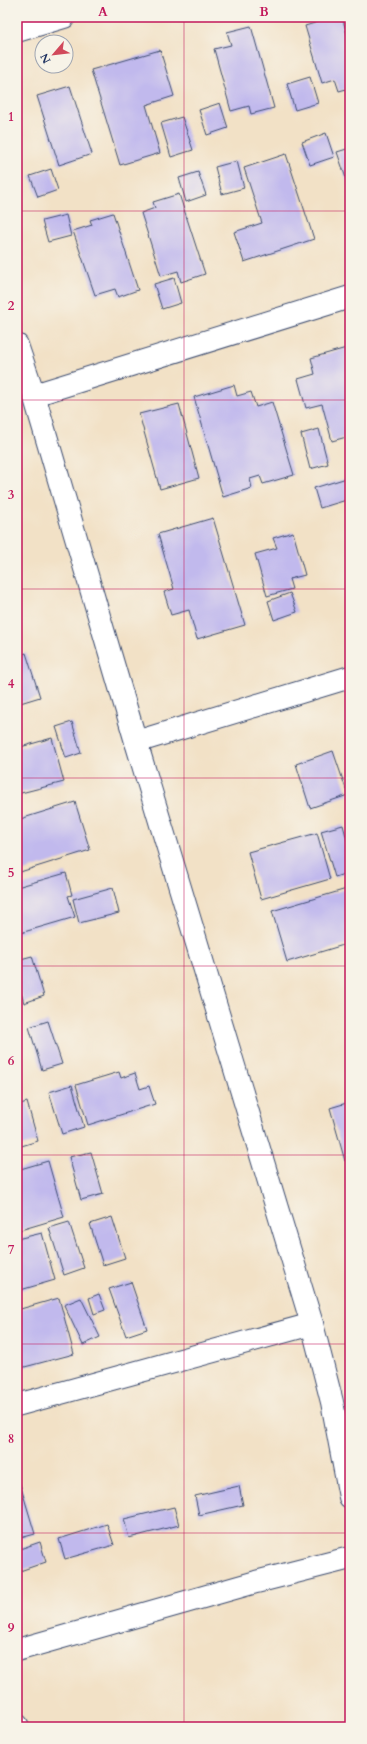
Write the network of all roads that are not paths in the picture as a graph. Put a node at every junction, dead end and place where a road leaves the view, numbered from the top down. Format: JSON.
{"nodes":[{"id":1,"x":64,"y":17,"type":"edge"},
{"id":2,"x":17,"y":31,"type":"edge"},
{"id":3,"x":350,"y":297,"type":"edge"},
{"id":4,"x":17,"y":345,"type":"edge"},
{"id":5,"x":34,"y":395,"type":"junction"},
{"id":6,"x":350,"y":677,"type":"edge"},
{"id":7,"x":136,"y":742,"type":"junction"},
{"id":8,"x":312,"y":1324,"type":"junction"},
{"id":9,"x":17,"y":1405,"type":"edge"},
{"id":10,"x":350,"y":1497,"type":"edge"},
{"id":11,"x":350,"y":1558,"type":"edge"},
{"id":12,"x":17,"y":1650,"type":"edge"}],
"edges":[{"from":1,"to":2,"type":"street"},
{"from":3,"to":5,"type":"street"},
{"from":4,"to":5,"type":"street"},
{"from":5,"to":7,"type":"street"},
{"from":6,"to":7,"type":"street"},
{"from":7,"to":8,"type":"street"},
{"from":8,"to":9,"type":"street"},
{"from":8,"to":10,"type":"street"},
{"from":11,"to":12,"type":"street"}]}
